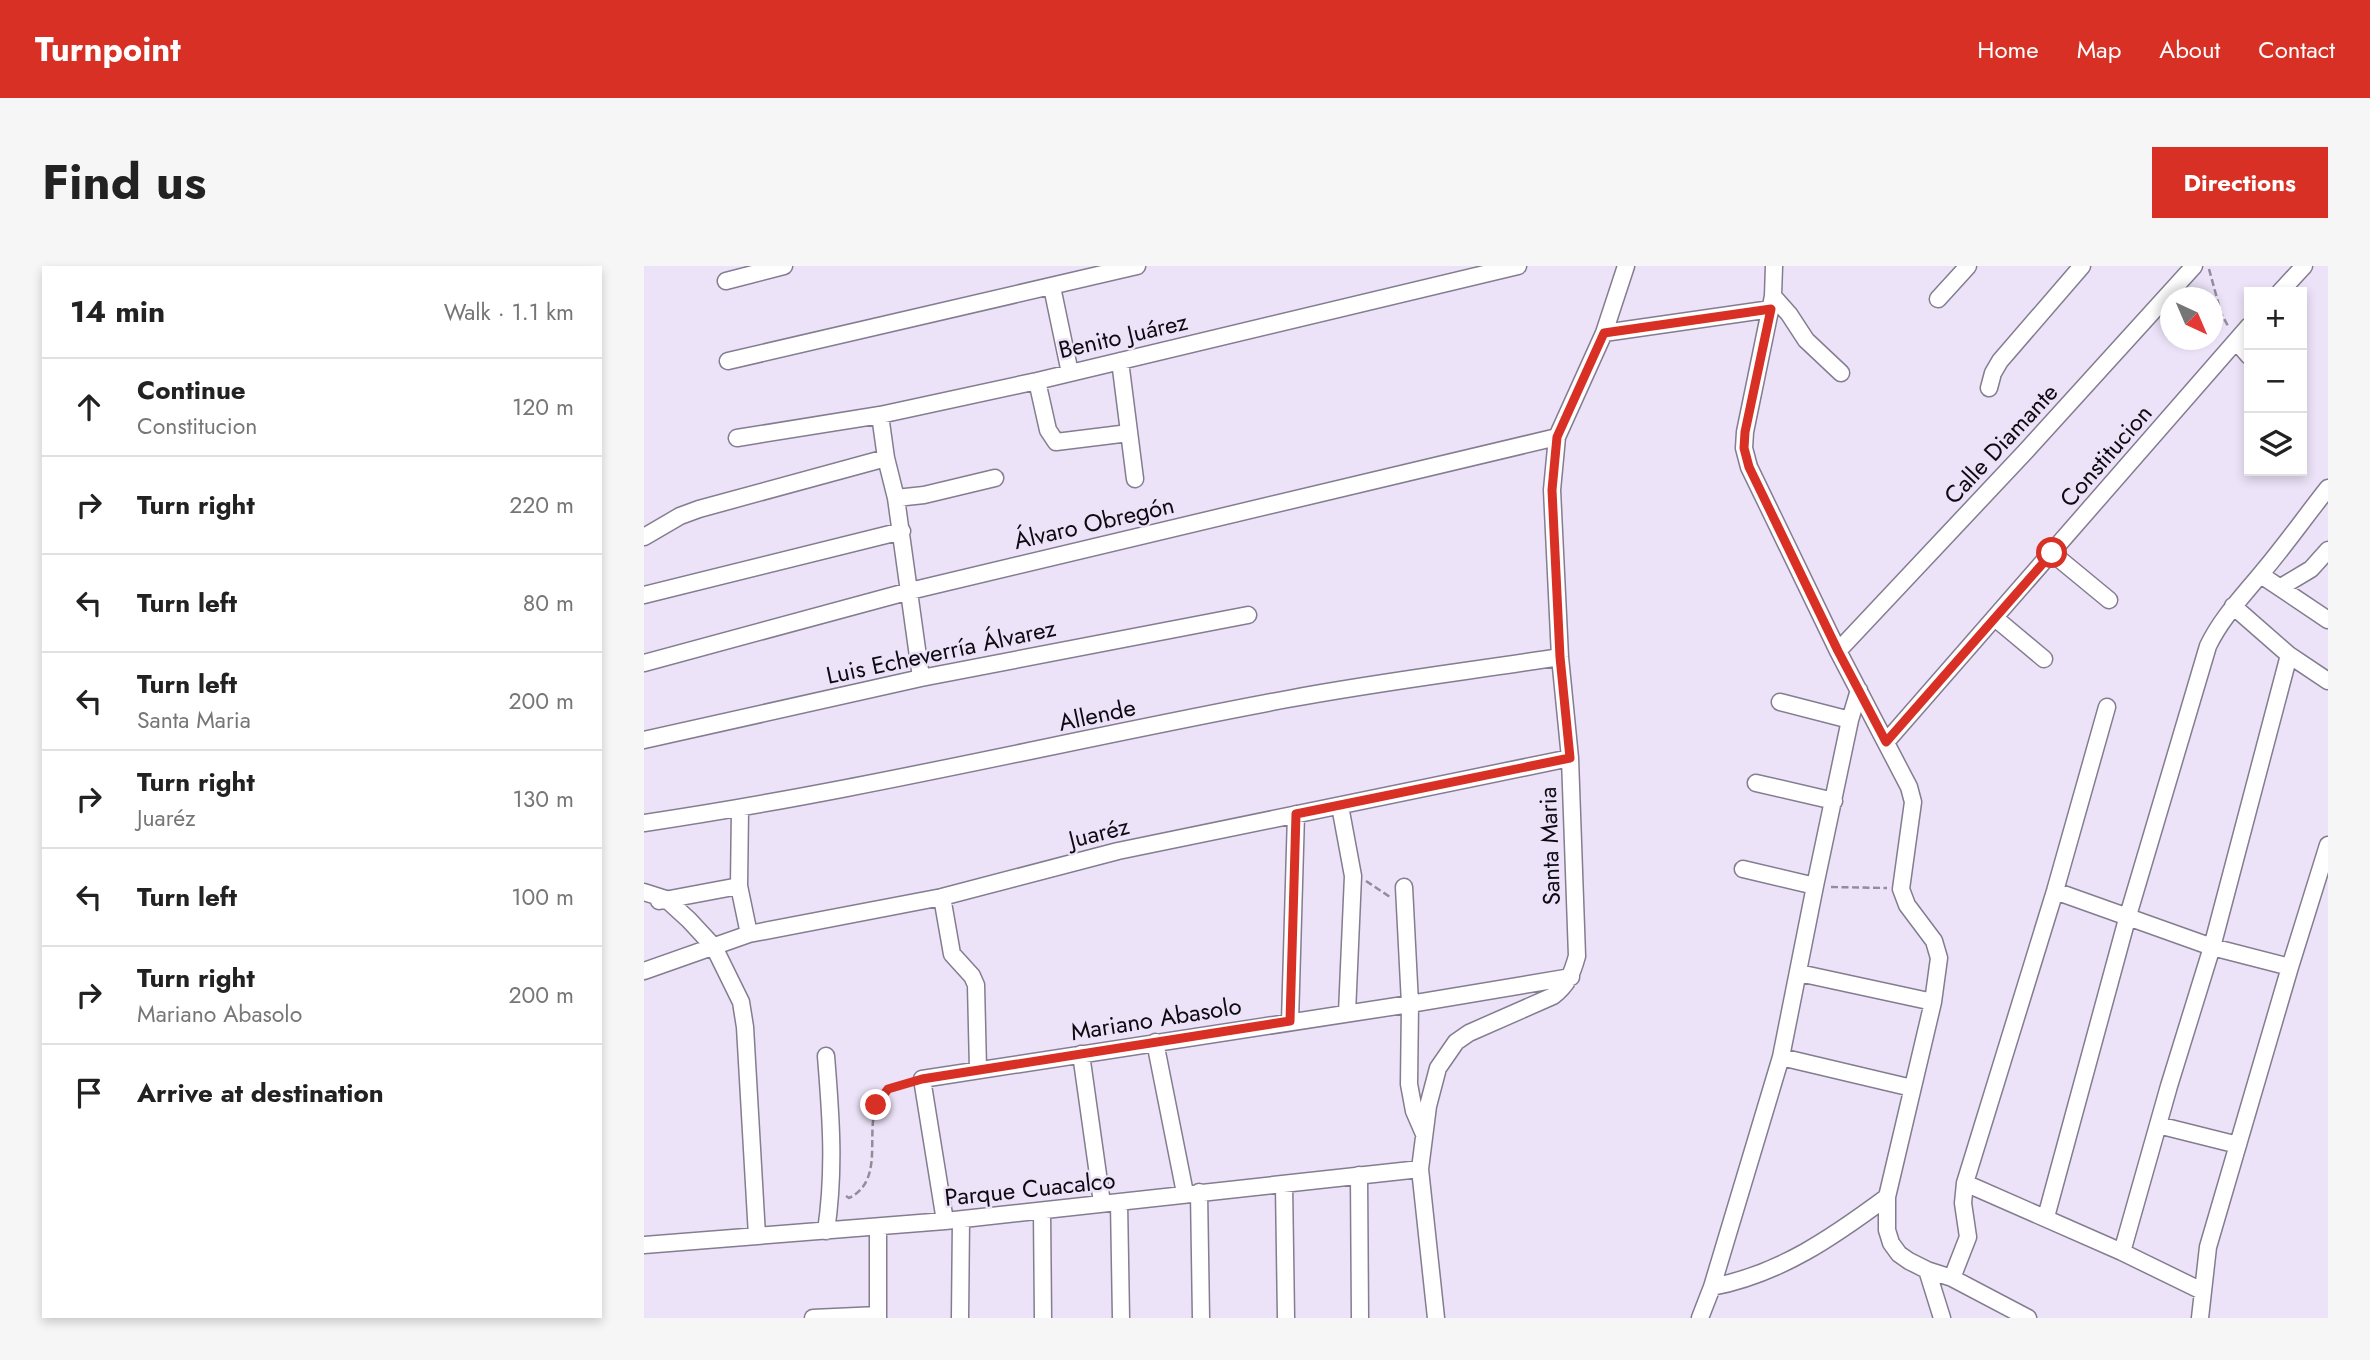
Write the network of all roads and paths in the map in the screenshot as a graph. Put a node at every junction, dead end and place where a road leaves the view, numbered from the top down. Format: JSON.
{"nodes":[{"id":1,"x":784,"y":266,"type":"edge"},
{"id":2,"x":1138,"y":266,"type":"edge"},
{"id":3,"x":1518,"y":266,"type":"edge"},
{"id":4,"x":1626,"y":266,"type":"edge"},
{"id":5,"x":1774,"y":266,"type":"edge"},
{"id":6,"x":1968,"y":266,"type":"edge"},
{"id":7,"x":2082,"y":266,"type":"edge"},
{"id":8,"x":2193,"y":266,"type":"edge"},
{"id":9,"x":2208,"y":266,"type":"edge"},
{"id":10,"x":2304,"y":266,"type":"edge"},
{"id":11,"x":726,"y":281,"type":"dead end"},
{"id":12,"x":1052,"y":287,"type":"junction"},
{"id":13,"x":2285,"y":287,"type":"edge"},
{"id":14,"x":1938,"y":299,"type":"dead end"},
{"id":15,"x":1772,"y":302,"type":"junction"},
{"id":16,"x":2244,"y":331,"type":"edge"},
{"id":17,"x":1604,"y":333,"type":"junction"},
{"id":18,"x":2235,"y":341,"type":"junction"},
{"id":19,"x":2244,"y":351,"type":"edge"},
{"id":20,"x":728,"y":361,"type":"dead end"},
{"id":21,"x":1120,"y":361,"type":"junction"},
{"id":22,"x":1070,"y":373,"type":"junction"},
{"id":23,"x":1841,"y":373,"type":"dead end"},
{"id":24,"x":1037,"y":380,"type":"junction"},
{"id":25,"x":1989,"y":388,"type":"dead end"},
{"id":26,"x":880,"y":415,"type":"junction"},
{"id":27,"x":1129,"y":432,"type":"junction"},
{"id":28,"x":1557,"y":437,"type":"junction"},
{"id":29,"x":737,"y":438,"type":"dead end"},
{"id":30,"x":886,"y":458,"type":"junction"},
{"id":31,"x":995,"y":478,"type":"dead end"},
{"id":32,"x":1135,"y":479,"type":"dead end"},
{"id":33,"x":2328,"y":488,"type":"edge"},
{"id":34,"x":897,"y":498,"type":"junction"},
{"id":35,"x":902,"y":531,"type":"junction"},
{"id":36,"x":644,"y":537,"type":"edge"},
{"id":37,"x":2328,"y":550,"type":"edge"},
{"id":38,"x":2052,"y":553,"type":"junction"},
{"id":39,"x":2261,"y":575,"type":"junction"},
{"id":40,"x":2280,"y":587,"type":"junction"},
{"id":41,"x":910,"y":591,"type":"junction"},
{"id":42,"x":644,"y":594,"type":"edge"},
{"id":43,"x":2109,"y":600,"type":"dead end"},
{"id":44,"x":2233,"y":606,"type":"junction"},
{"id":45,"x":1248,"y":615,"type":"dead end"},
{"id":46,"x":1995,"y":618,"type":"junction"},
{"id":47,"x":2328,"y":620,"type":"edge"},
{"id":48,"x":1838,"y":651,"type":"junction"},
{"id":49,"x":2289,"y":655,"type":"junction"},
{"id":50,"x":1560,"y":657,"type":"junction"},
{"id":51,"x":2044,"y":659,"type":"dead end"},
{"id":52,"x":644,"y":663,"type":"edge"},
{"id":53,"x":921,"y":678,"type":"junction"},
{"id":54,"x":2328,"y":681,"type":"edge"},
{"id":55,"x":1859,"y":690,"type":"junction"},
{"id":56,"x":1780,"y":702,"type":"dead end"},
{"id":57,"x":2107,"y":708,"type":"dead end"},
{"id":58,"x":1850,"y":720,"type":"junction"},
{"id":59,"x":644,"y":740,"type":"edge"},
{"id":60,"x":1886,"y":742,"type":"junction"},
{"id":61,"x":1570,"y":758,"type":"junction"},
{"id":62,"x":1756,"y":783,"type":"dead end"},
{"id":63,"x":1834,"y":801,"type":"junction"},
{"id":64,"x":1340,"y":806,"type":"junction"},
{"id":65,"x":740,"y":809,"type":"junction"},
{"id":66,"x":1296,"y":814,"type":"junction"},
{"id":67,"x":644,"y":823,"type":"edge"},
{"id":68,"x":2328,"y":845,"type":"edge"},
{"id":69,"x":1743,"y":869,"type":"dead end"},
{"id":70,"x":1353,"y":876,"type":"junction"},
{"id":71,"x":739,"y":886,"type":"junction"},
{"id":72,"x":1815,"y":886,"type":"junction"},
{"id":73,"x":1404,"y":887,"type":"dead end"},
{"id":74,"x":1901,"y":889,"type":"junction"},
{"id":75,"x":2055,"y":891,"type":"junction"},
{"id":76,"x":644,"y":892,"type":"edge"},
{"id":77,"x":942,"y":897,"type":"junction"},
{"id":78,"x":666,"y":899,"type":"junction"},
{"id":79,"x":644,"y":903,"type":"edge"},
{"id":80,"x":1404,"y":907,"type":"junction"},
{"id":81,"x":2127,"y":919,"type":"junction"},
{"id":82,"x":749,"y":934,"type":"junction"},
{"id":83,"x":714,"y":947,"type":"junction"},
{"id":84,"x":2212,"y":947,"type":"junction"},
{"id":85,"x":2290,"y":967,"type":"junction"},
{"id":86,"x":644,"y":971,"type":"edge"},
{"id":87,"x":1799,"y":973,"type":"junction"},
{"id":88,"x":1571,"y":977,"type":"junction"},
{"id":89,"x":1933,"y":1002,"type":"junction"},
{"id":90,"x":1410,"y":1004,"type":"junction"},
{"id":91,"x":1347,"y":1013,"type":"junction"},
{"id":92,"x":1290,"y":1021,"type":"junction"},
{"id":93,"x":1155,"y":1042,"type":"junction"},
{"id":94,"x":1081,"y":1054,"type":"junction"},
{"id":95,"x":826,"y":1056,"type":"dead end"},
{"id":96,"x":1781,"y":1058,"type":"junction"},
{"id":97,"x":978,"y":1069,"type":"junction"},
{"id":98,"x":922,"y":1079,"type":"junction"},
{"id":99,"x":1912,"y":1088,"type":"junction"},
{"id":100,"x":2158,"y":1125,"type":"junction"},
{"id":101,"x":1425,"y":1136,"type":"junction"},
{"id":102,"x":2238,"y":1145,"type":"junction"},
{"id":103,"x":1420,"y":1169,"type":"junction"},
{"id":104,"x":1359,"y":1175,"type":"junction"},
{"id":105,"x":1965,"y":1183,"type":"junction"},
{"id":106,"x":1284,"y":1185,"type":"junction"},
{"id":107,"x":832,"y":1191,"type":"junction"},
{"id":108,"x":1192,"y":1193,"type":"junction"},
{"id":109,"x":1887,"y":1197,"type":"junction"},
{"id":110,"x":1119,"y":1202,"type":"junction"},
{"id":111,"x":1102,"y":1203,"type":"junction"},
{"id":112,"x":1042,"y":1211,"type":"junction"},
{"id":113,"x":2046,"y":1217,"type":"junction"},
{"id":114,"x":953,"y":1220,"type":"junction"},
{"id":115,"x":878,"y":1228,"type":"junction"},
{"id":116,"x":826,"y":1231,"type":"junction"},
{"id":117,"x":757,"y":1236,"type":"junction"},
{"id":118,"x":644,"y":1245,"type":"edge"},
{"id":119,"x":2122,"y":1252,"type":"junction"},
{"id":120,"x":1927,"y":1270,"type":"junction"},
{"id":121,"x":1952,"y":1279,"type":"junction"},
{"id":122,"x":1712,"y":1287,"type":"junction"},
{"id":123,"x":2202,"y":1291,"type":"junction"},
{"id":124,"x":878,"y":1316,"type":"edge"},
{"id":125,"x":813,"y":1318,"type":"edge"},
{"id":126,"x":960,"y":1318,"type":"edge"},
{"id":127,"x":1042,"y":1318,"type":"edge"},
{"id":128,"x":1121,"y":1318,"type":"edge"},
{"id":129,"x":1201,"y":1318,"type":"edge"},
{"id":130,"x":1286,"y":1318,"type":"edge"},
{"id":131,"x":1360,"y":1318,"type":"edge"},
{"id":132,"x":1436,"y":1318,"type":"edge"},
{"id":133,"x":1700,"y":1318,"type":"edge"},
{"id":134,"x":1942,"y":1318,"type":"edge"},
{"id":135,"x":2028,"y":1318,"type":"edge"},
{"id":136,"x":2200,"y":1318,"type":"edge"}],
"edges":[{"from":1,"to":11,"type":"street"},
{"from":2,"to":12,"type":"street"},
{"from":3,"to":21,"type":"street","name":"Benito Juárez"},
{"from":4,"to":17,"type":"street","name":"Santa Maria"},
{"from":5,"to":15,"type":"street"},
{"from":6,"to":14,"type":"street"},
{"from":7,"to":25,"type":"street"},
{"from":8,"to":48,"type":"street","name":"Calle Diamante"},
{"from":9,"to":18,"type":"path"},
{"from":10,"to":13,"type":"street"},
{"from":12,"to":20,"type":"street"},
{"from":12,"to":22,"type":"street"},
{"from":15,"to":17,"type":"street"},
{"from":15,"to":23,"type":"street"},
{"from":15,"to":48,"type":"street"},
{"from":16,"to":18,"type":"street","name":"Constitucion"},
{"from":17,"to":28,"type":"street","name":"Santa Maria"},
{"from":18,"to":19,"type":"street"},
{"from":18,"to":38,"type":"street","name":"Constitucion"},
{"from":21,"to":22,"type":"street","name":"Benito Juárez"},
{"from":21,"to":27,"type":"street"},
{"from":22,"to":24,"type":"street","name":"Benito Juárez"},
{"from":24,"to":26,"type":"street","name":"Benito Juárez"},
{"from":24,"to":27,"type":"street"},
{"from":26,"to":29,"type":"street","name":"Benito Juárez"},
{"from":26,"to":30,"type":"street"},
{"from":27,"to":32,"type":"street"},
{"from":28,"to":41,"type":"street","name":"Álvaro Obregón"},
{"from":28,"to":50,"type":"street","name":"Santa Maria"},
{"from":30,"to":34,"type":"street"},
{"from":30,"to":36,"type":"street"},
{"from":31,"to":34,"type":"street"},
{"from":33,"to":39,"type":"street"},
{"from":34,"to":35,"type":"street"},
{"from":35,"to":41,"type":"street"},
{"from":35,"to":42,"type":"street"},
{"from":37,"to":40,"type":"street"},
{"from":38,"to":43,"type":"street"},
{"from":38,"to":46,"type":"street","name":"Constitucion"},
{"from":39,"to":40,"type":"street"},
{"from":39,"to":44,"type":"street"},
{"from":40,"to":47,"type":"street"},
{"from":41,"to":52,"type":"street","name":"Álvaro Obregón"},
{"from":41,"to":53,"type":"street"},
{"from":44,"to":49,"type":"street"},
{"from":44,"to":81,"type":"street"},
{"from":45,"to":53,"type":"street","name":"Luis Echeverría Álvarez"},
{"from":46,"to":51,"type":"street"},
{"from":46,"to":60,"type":"street","name":"Constitucion"},
{"from":48,"to":55,"type":"street"},
{"from":49,"to":54,"type":"street"},
{"from":49,"to":84,"type":"street"},
{"from":50,"to":61,"type":"street","name":"Santa Maria"},
{"from":50,"to":65,"type":"street","name":"Allende"},
{"from":53,"to":59,"type":"street","name":"Luis Echeverría Álvarez"},
{"from":55,"to":58,"type":"street"},
{"from":55,"to":60,"type":"street"},
{"from":56,"to":58,"type":"street"},
{"from":57,"to":75,"type":"street"},
{"from":58,"to":63,"type":"street"},
{"from":60,"to":74,"type":"street"},
{"from":61,"to":64,"type":"street","name":"Juaréz"},
{"from":61,"to":88,"type":"street","name":"Santa Maria"},
{"from":62,"to":63,"type":"street"},
{"from":63,"to":72,"type":"street"},
{"from":64,"to":66,"type":"street","name":"Juaréz"},
{"from":64,"to":70,"type":"street"},
{"from":65,"to":67,"type":"street","name":"Allende"},
{"from":65,"to":71,"type":"street"},
{"from":66,"to":77,"type":"street","name":"Juaréz"},
{"from":66,"to":92,"type":"street"},
{"from":68,"to":85,"type":"street"},
{"from":69,"to":72,"type":"street"},
{"from":70,"to":80,"type":"path"},
{"from":70,"to":91,"type":"street"},
{"from":71,"to":78,"type":"street"},
{"from":71,"to":82,"type":"street"},
{"from":72,"to":74,"type":"path"},
{"from":72,"to":87,"type":"street"},
{"from":73,"to":80,"type":"street"},
{"from":74,"to":89,"type":"street"},
{"from":75,"to":81,"type":"street"},
{"from":75,"to":105,"type":"street"},
{"from":76,"to":78,"type":"street"},
{"from":77,"to":82,"type":"street","name":"Juaréz"},
{"from":77,"to":97,"type":"street"},
{"from":78,"to":79,"type":"street"},
{"from":78,"to":83,"type":"street"},
{"from":80,"to":90,"type":"street"},
{"from":81,"to":84,"type":"street"},
{"from":81,"to":113,"type":"street"},
{"from":82,"to":83,"type":"street","name":"Juaréz"},
{"from":83,"to":86,"type":"street","name":"Juaréz"},
{"from":83,"to":117,"type":"street"},
{"from":84,"to":85,"type":"street"},
{"from":84,"to":100,"type":"street"},
{"from":85,"to":102,"type":"street"},
{"from":87,"to":89,"type":"street"},
{"from":87,"to":96,"type":"street"},
{"from":88,"to":90,"type":"street","name":"Mariano Abasolo"},
{"from":88,"to":101,"type":"street"},
{"from":89,"to":99,"type":"street"},
{"from":90,"to":91,"type":"street","name":"Mariano Abasolo"},
{"from":90,"to":101,"type":"street"},
{"from":91,"to":92,"type":"street","name":"Mariano Abasolo"},
{"from":92,"to":93,"type":"street","name":"Mariano Abasolo"},
{"from":93,"to":94,"type":"street","name":"Mariano Abasolo"},
{"from":93,"to":108,"type":"street"},
{"from":94,"to":97,"type":"street","name":"Mariano Abasolo"},
{"from":94,"to":111,"type":"street"},
{"from":95,"to":107,"type":"street"},
{"from":96,"to":99,"type":"street"},
{"from":96,"to":122,"type":"street"},
{"from":97,"to":98,"type":"street","name":"Mariano Abasolo"},
{"from":98,"to":107,"type":"path"},
{"from":98,"to":114,"type":"street"},
{"from":99,"to":109,"type":"street"},
{"from":100,"to":102,"type":"street"},
{"from":100,"to":119,"type":"street"},
{"from":101,"to":103,"type":"street"},
{"from":102,"to":123,"type":"street"},
{"from":103,"to":104,"type":"street","name":"Parque Cuacalco"},
{"from":103,"to":132,"type":"street"},
{"from":104,"to":106,"type":"street","name":"Parque Cuacalco"},
{"from":104,"to":131,"type":"street"},
{"from":105,"to":113,"type":"street"},
{"from":105,"to":121,"type":"street"},
{"from":106,"to":108,"type":"street","name":"Parque Cuacalco"},
{"from":106,"to":130,"type":"street"},
{"from":107,"to":116,"type":"street"},
{"from":108,"to":110,"type":"street","name":"Parque Cuacalco"},
{"from":108,"to":129,"type":"street"},
{"from":109,"to":120,"type":"street"},
{"from":109,"to":122,"type":"street"},
{"from":110,"to":111,"type":"street","name":"Parque Cuacalco"},
{"from":110,"to":128,"type":"street"},
{"from":111,"to":112,"type":"street","name":"Parque Cuacalco"},
{"from":112,"to":114,"type":"street","name":"Parque Cuacalco"},
{"from":112,"to":127,"type":"street"},
{"from":113,"to":119,"type":"street"},
{"from":114,"to":115,"type":"street","name":"Parque Cuacalco"},
{"from":114,"to":126,"type":"street"},
{"from":115,"to":116,"type":"street","name":"Parque Cuacalco"},
{"from":115,"to":124,"type":"street"},
{"from":116,"to":117,"type":"street","name":"Parque Cuacalco"},
{"from":117,"to":118,"type":"street","name":"Parque Cuacalco"},
{"from":119,"to":123,"type":"street"},
{"from":120,"to":121,"type":"street"},
{"from":120,"to":134,"type":"street"},
{"from":121,"to":135,"type":"street"},
{"from":122,"to":133,"type":"street"},
{"from":123,"to":136,"type":"street"},
{"from":124,"to":125,"type":"street"}]}
